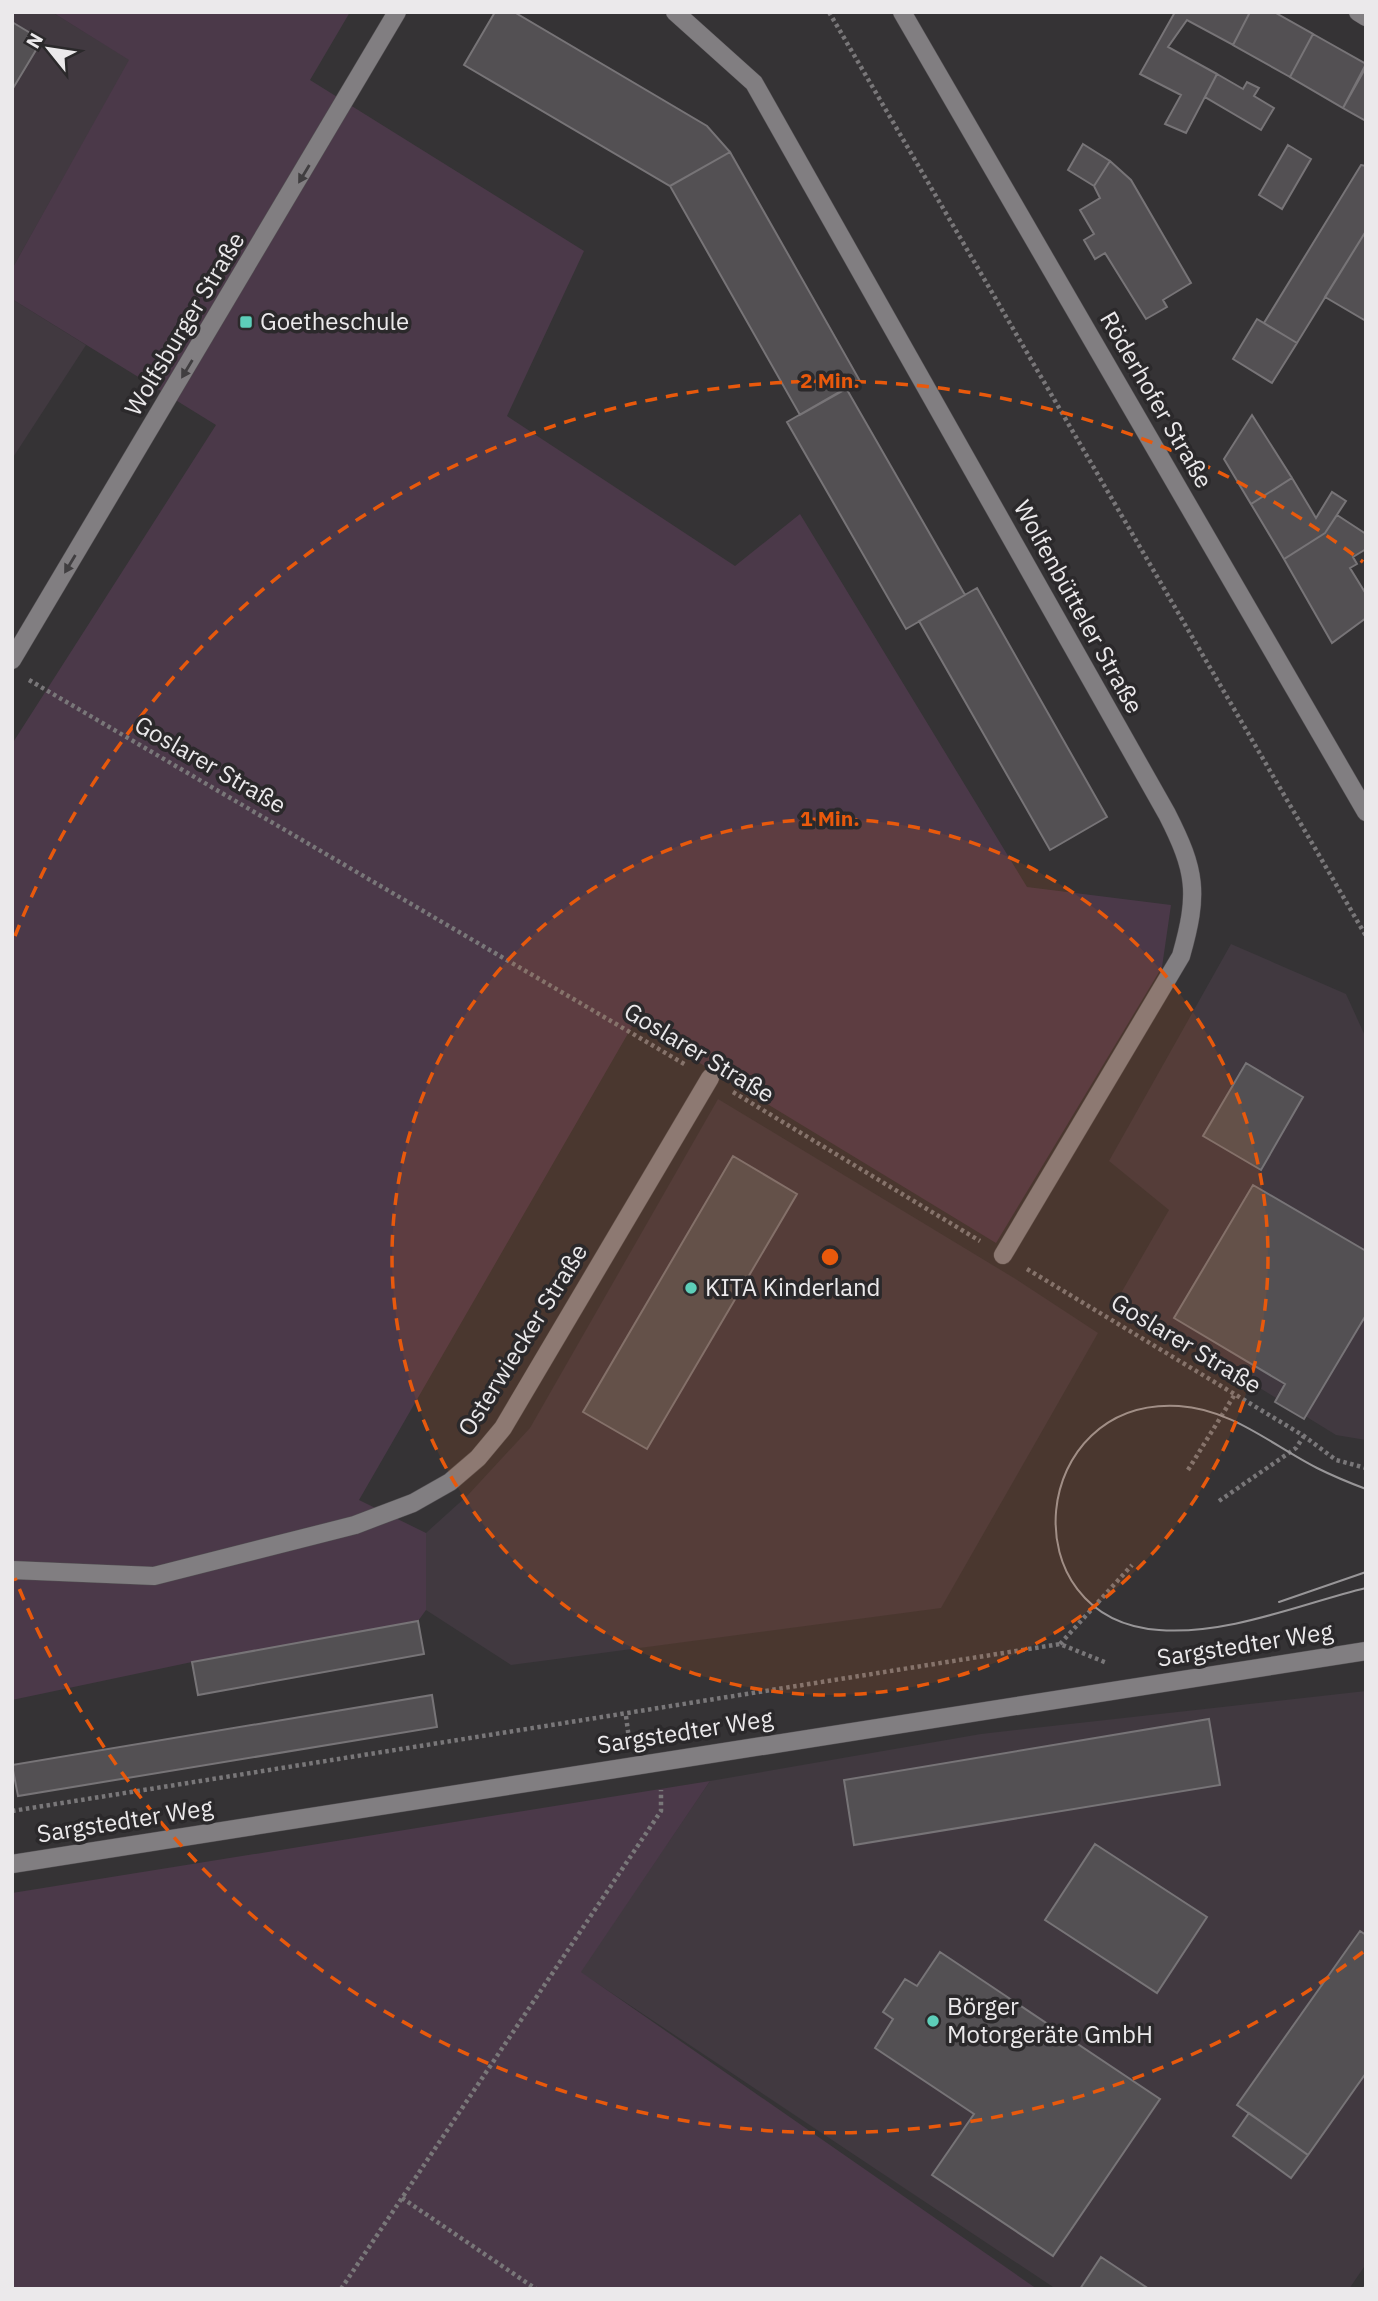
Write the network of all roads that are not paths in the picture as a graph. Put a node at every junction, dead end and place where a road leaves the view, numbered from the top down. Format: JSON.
{"nodes":[{"id":1,"x":397,"y":12,"type":"edge"},
{"id":2,"x":675,"y":12,"type":"edge"},
{"id":3,"x":902,"y":12,"type":"edge"},
{"id":4,"x":1358,"y":12,"type":"edge"},
{"id":5,"x":1366,"y":17,"type":"edge"},
{"id":6,"x":12,"y":660,"type":"edge"},
{"id":7,"x":1366,"y":812,"type":"edge"},
{"id":8,"x":709,"y":1078,"type":"road end"},
{"id":9,"x":1003,"y":1255,"type":"road end"},
{"id":10,"x":12,"y":1570,"type":"edge"},
{"id":11,"x":1366,"y":1651,"type":"edge"},
{"id":12,"x":12,"y":1864,"type":"edge"}],
"edges":[{"from":1,"to":6,"type":"street","name":"Wolfsburger Straße","one_way":true},
{"from":2,"to":9,"type":"street","name":"Wolfenbütteler Straße"},
{"from":3,"to":7,"type":"street","name":"Röderhofer Straße"},
{"from":4,"to":5,"type":"street"},
{"from":8,"to":10,"type":"street","name":"Osterwiecker Straße"},
{"from":11,"to":12,"type":"street","name":"Sargstedter Weg"}]}
